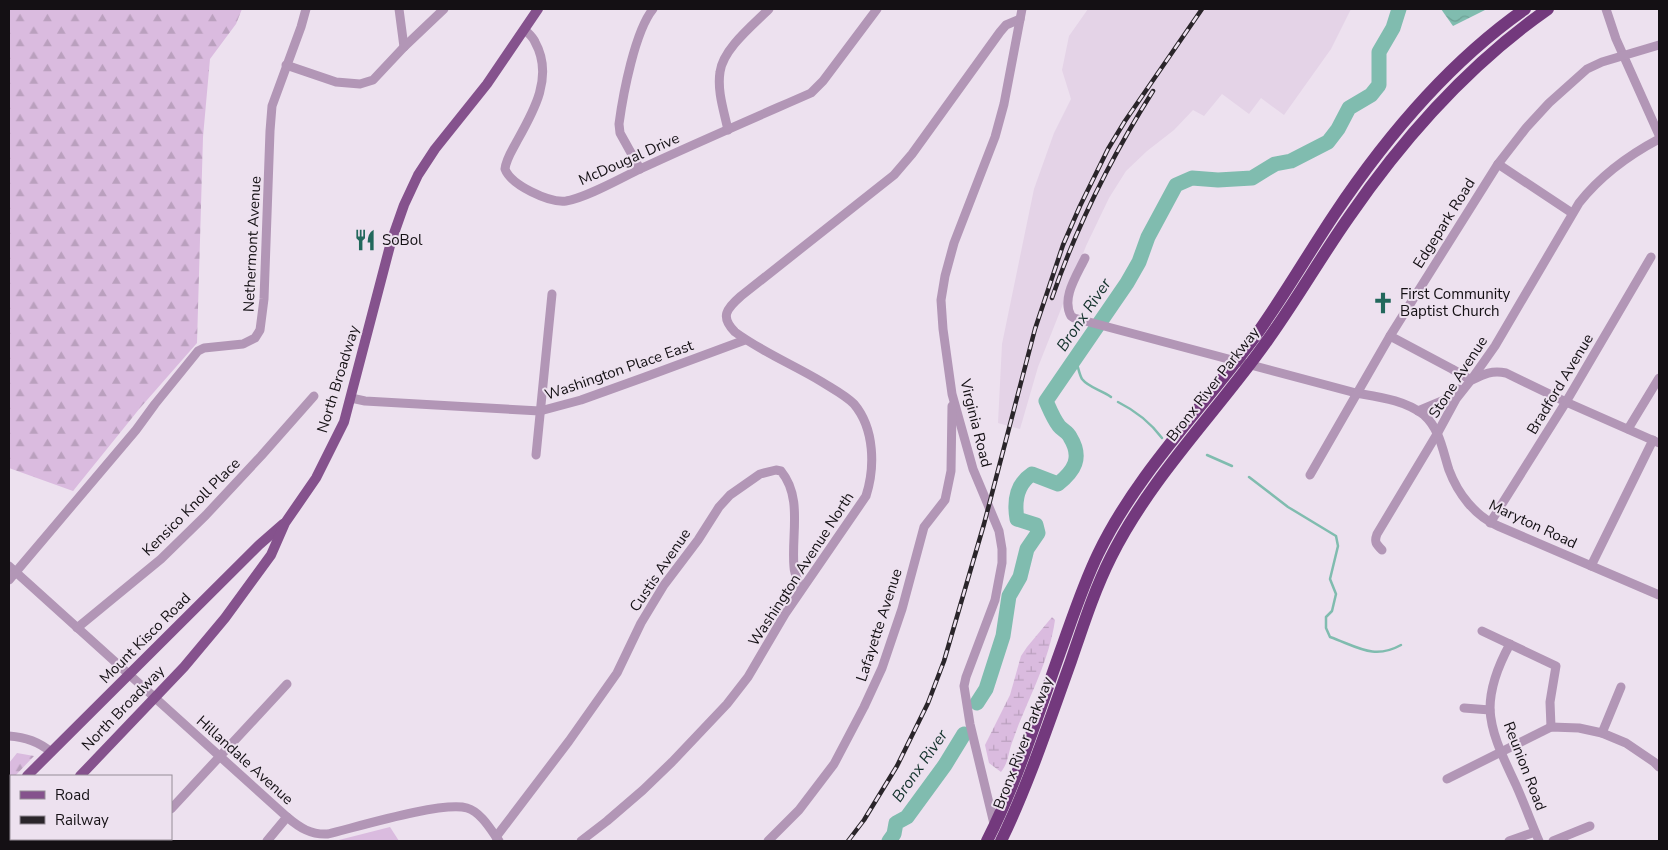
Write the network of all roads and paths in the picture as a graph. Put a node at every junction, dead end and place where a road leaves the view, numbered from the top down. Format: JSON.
{"nodes":[{"id":1,"x":306,"y":9,"type":"edge"},
{"id":2,"x":399,"y":9,"type":"edge"},
{"id":3,"x":444,"y":9,"type":"edge"},
{"id":4,"x":538,"y":9,"type":"edge"},
{"id":5,"x":653,"y":9,"type":"edge"},
{"id":6,"x":769,"y":9,"type":"edge"},
{"id":7,"x":877,"y":9,"type":"edge"},
{"id":8,"x":1022,"y":9,"type":"edge"},
{"id":9,"x":1525,"y":9,"type":"edge"},
{"id":10,"x":1548,"y":9,"type":"edge"},
{"id":11,"x":1606,"y":9,"type":"edge"},
{"id":12,"x":1020,"y":19,"type":"junction"},
{"id":13,"x":525,"y":30,"type":"junction"},
{"id":14,"x":1659,"y":45,"type":"edge"},
{"id":15,"x":404,"y":47,"type":"junction"},
{"id":16,"x":1624,"y":56,"type":"junction"},
{"id":17,"x":286,"y":65,"type":"junction"},
{"id":18,"x":728,"y":130,"type":"junction"},
{"id":19,"x":1659,"y":135,"type":"edge"},
{"id":20,"x":1659,"y":140,"type":"edge"},
{"id":21,"x":1498,"y":164,"type":"junction"},
{"id":22,"x":640,"y":169,"type":"junction"},
{"id":23,"x":1572,"y":213,"type":"junction"},
{"id":24,"x":1651,"y":257,"type":"dead end"},
{"id":25,"x":1085,"y":258,"type":"dead end"},
{"id":26,"x":552,"y":294,"type":"dead end"},
{"id":27,"x":1390,"y":336,"type":"junction"},
{"id":28,"x":745,"y":340,"type":"junction"},
{"id":29,"x":1236,"y":361,"type":"junction"},
{"id":30,"x":1250,"y":365,"type":"junction"},
{"id":31,"x":1659,"y":378,"type":"edge"},
{"id":32,"x":1471,"y":380,"type":"junction"},
{"id":33,"x":952,"y":394,"type":"junction"},
{"id":34,"x":1356,"y":394,"type":"junction"},
{"id":35,"x":314,"y":396,"type":"dead end"},
{"id":36,"x":351,"y":398,"type":"junction"},
{"id":37,"x":1566,"y":402,"type":"junction"},
{"id":38,"x":1418,"y":411,"type":"junction"},
{"id":39,"x":540,"y":412,"type":"junction"},
{"id":40,"x":1628,"y":429,"type":"junction"},
{"id":41,"x":1437,"y":434,"type":"junction"},
{"id":42,"x":1656,"y":442,"type":"edge"},
{"id":43,"x":536,"y":455,"type":"dead end"},
{"id":44,"x":1310,"y":475,"type":"dead end"},
{"id":45,"x":285,"y":523,"type":"junction"},
{"id":46,"x":1490,"y":523,"type":"junction"},
{"id":47,"x":1382,"y":550,"type":"dead end"},
{"id":48,"x":1591,"y":566,"type":"junction"},
{"id":49,"x":12,"y":569,"type":"edge"},
{"id":50,"x":9,"y":580,"type":"edge"},
{"id":51,"x":801,"y":589,"type":"junction"},
{"id":52,"x":1659,"y":595,"type":"edge"},
{"id":53,"x":77,"y":628,"type":"junction"},
{"id":54,"x":1482,"y":631,"type":"dead end"},
{"id":55,"x":1510,"y":644,"type":"junction"},
{"id":56,"x":129,"y":675,"type":"junction"},
{"id":57,"x":288,"y":684,"type":"dead end"},
{"id":58,"x":1622,"y":687,"type":"dead end"},
{"id":59,"x":154,"y":698,"type":"junction"},
{"id":60,"x":1464,"y":708,"type":"dead end"},
{"id":61,"x":1490,"y":710,"type":"junction"},
{"id":62,"x":1551,"y":726,"type":"junction"},
{"id":63,"x":1602,"y":733,"type":"junction"},
{"id":64,"x":9,"y":736,"type":"edge"},
{"id":65,"x":1501,"y":750,"type":"junction"},
{"id":66,"x":51,"y":752,"type":"junction"},
{"id":67,"x":220,"y":756,"type":"junction"},
{"id":68,"x":1658,"y":762,"type":"edge"},
{"id":69,"x":28,"y":775,"type":"edge"},
{"id":70,"x":81,"y":775,"type":"edge"},
{"id":71,"x":1447,"y":779,"type":"dead end"},
{"id":72,"x":172,"y":808,"type":"edge"},
{"id":73,"x":287,"y":818,"type":"junction"},
{"id":74,"x":994,"y":826,"type":"junction"},
{"id":75,"x":1590,"y":826,"type":"dead end"},
{"id":76,"x":1535,"y":832,"type":"junction"},
{"id":77,"x":497,"y":839,"type":"edge"},
{"id":78,"x":266,"y":841,"type":"edge"},
{"id":79,"x":581,"y":841,"type":"edge"},
{"id":80,"x":768,"y":841,"type":"edge"},
{"id":81,"x":987,"y":841,"type":"edge"},
{"id":82,"x":1000,"y":841,"type":"edge"},
{"id":83,"x":1508,"y":841,"type":"edge"},
{"id":84,"x":1539,"y":841,"type":"edge"},
{"id":85,"x":1553,"y":841,"type":"edge"}],
"edges":[{"from":1,"to":17,"type":"street","name":"Nethermont Avenue"},
{"from":2,"to":15,"type":"street"},
{"from":3,"to":15,"type":"street"},
{"from":4,"to":13,"type":"main road","name":"North Broadway"},
{"from":5,"to":22,"type":"street"},
{"from":6,"to":18,"type":"street"},
{"from":7,"to":18,"type":"street","name":"McDougal Drive"},
{"from":8,"to":12,"type":"street","name":"Virginia Road"},
{"from":9,"to":29,"type":"highway","name":"Bronx River Parkway"},
{"from":10,"to":30,"type":"highway","name":"Bronx River Parkway"},
{"from":11,"to":16,"type":"street"},
{"from":12,"to":28,"type":"street","name":"Washington Avenue North"},
{"from":12,"to":33,"type":"street","name":"Virginia Road"},
{"from":13,"to":22,"type":"street","name":"McDougal Drive"},
{"from":13,"to":36,"type":"main road","name":"North Broadway"},
{"from":14,"to":16,"type":"street","name":"Edgepark Road"},
{"from":15,"to":17,"type":"street"},
{"from":16,"to":19,"type":"street"},
{"from":16,"to":21,"type":"street","name":"Edgepark Road"},
{"from":17,"to":49,"type":"street","name":"Nethermont Avenue"},
{"from":18,"to":22,"type":"street","name":"McDougal Drive"},
{"from":20,"to":23,"type":"street","name":"Stone Avenue"},
{"from":21,"to":23,"type":"street"},
{"from":21,"to":27,"type":"street","name":"Edgepark Road"},
{"from":23,"to":32,"type":"street","name":"Stone Avenue"},
{"from":24,"to":37,"type":"street","name":"Bradford Avenue"},
{"from":25,"to":29,"type":"street"},
{"from":26,"to":39,"type":"street"},
{"from":27,"to":32,"type":"street"},
{"from":27,"to":34,"type":"street","name":"Edgepark Road"},
{"from":28,"to":39,"type":"street","name":"Washington Place East"},
{"from":28,"to":51,"type":"street","name":"Washington Avenue North"},
{"from":29,"to":30,"type":"street"},
{"from":29,"to":74,"type":"highway","name":"Bronx River Parkway"},
{"from":30,"to":34,"type":"street"},
{"from":30,"to":82,"type":"highway","name":"Bronx River Parkway"},
{"from":31,"to":40,"type":"street"},
{"from":32,"to":37,"type":"street"},
{"from":32,"to":38,"type":"street"},
{"from":32,"to":41,"type":"street","name":"Stone Avenue"},
{"from":33,"to":74,"type":"street","name":"Virginia Road"},
{"from":33,"to":80,"type":"street","name":"Lafayette Avenue"},
{"from":34,"to":38,"type":"street"},
{"from":34,"to":44,"type":"street","name":"Edgepark Road"},
{"from":35,"to":53,"type":"street","name":"Kensico Knoll Place"},
{"from":36,"to":39,"type":"street","name":"Washington Place East"},
{"from":36,"to":45,"type":"main road","name":"North Broadway"},
{"from":37,"to":40,"type":"street"},
{"from":37,"to":46,"type":"street","name":"Bradford Avenue"},
{"from":38,"to":41,"type":"street","name":"Maryton Road"},
{"from":39,"to":43,"type":"street"},
{"from":40,"to":42,"type":"street"},
{"from":41,"to":46,"type":"street","name":"Maryton Road"},
{"from":41,"to":47,"type":"street","name":"Stone Avenue"},
{"from":42,"to":48,"type":"street"},
{"from":45,"to":56,"type":"main road","name":"Mount Kisco Road"},
{"from":45,"to":59,"type":"main road","name":"North Broadway"},
{"from":46,"to":48,"type":"street","name":"Maryton Road"},
{"from":48,"to":52,"type":"street","name":"Maryton Road"},
{"from":49,"to":50,"type":"street","name":"Nethermont Avenue"},
{"from":49,"to":53,"type":"street","name":"Hillandale Avenue"},
{"from":51,"to":77,"type":"street","name":"Custis Avenue"},
{"from":51,"to":79,"type":"street","name":"Washington Avenue North"},
{"from":53,"to":56,"type":"street","name":"Hillandale Avenue"},
{"from":54,"to":55,"type":"street"},
{"from":55,"to":61,"type":"street","name":"Reunion Road"},
{"from":55,"to":62,"type":"street"},
{"from":56,"to":59,"type":"street","name":"Hillandale Avenue"},
{"from":56,"to":66,"type":"main road","name":"Mount Kisco Road"},
{"from":57,"to":67,"type":"street"},
{"from":58,"to":63,"type":"street"},
{"from":59,"to":67,"type":"street","name":"Hillandale Avenue"},
{"from":59,"to":70,"type":"main road","name":"North Broadway"},
{"from":60,"to":61,"type":"street"},
{"from":61,"to":65,"type":"street","name":"Reunion Road"},
{"from":62,"to":63,"type":"street"},
{"from":62,"to":65,"type":"street"},
{"from":63,"to":68,"type":"street"},
{"from":64,"to":66,"type":"street"},
{"from":65,"to":71,"type":"street"},
{"from":65,"to":76,"type":"street","name":"Reunion Road"},
{"from":66,"to":69,"type":"main road","name":"Mount Kisco Road"},
{"from":67,"to":72,"type":"street"},
{"from":67,"to":73,"type":"street","name":"Hillandale Avenue"},
{"from":73,"to":77,"type":"street","name":"Hillandale Avenue"},
{"from":73,"to":78,"type":"street"},
{"from":74,"to":81,"type":"highway","name":"Bronx River Parkway"},
{"from":74,"to":82,"type":"street","name":"Virginia Road"},
{"from":75,"to":85,"type":"street"},
{"from":76,"to":83,"type":"street"},
{"from":76,"to":84,"type":"street","name":"Reunion Road"}]}
